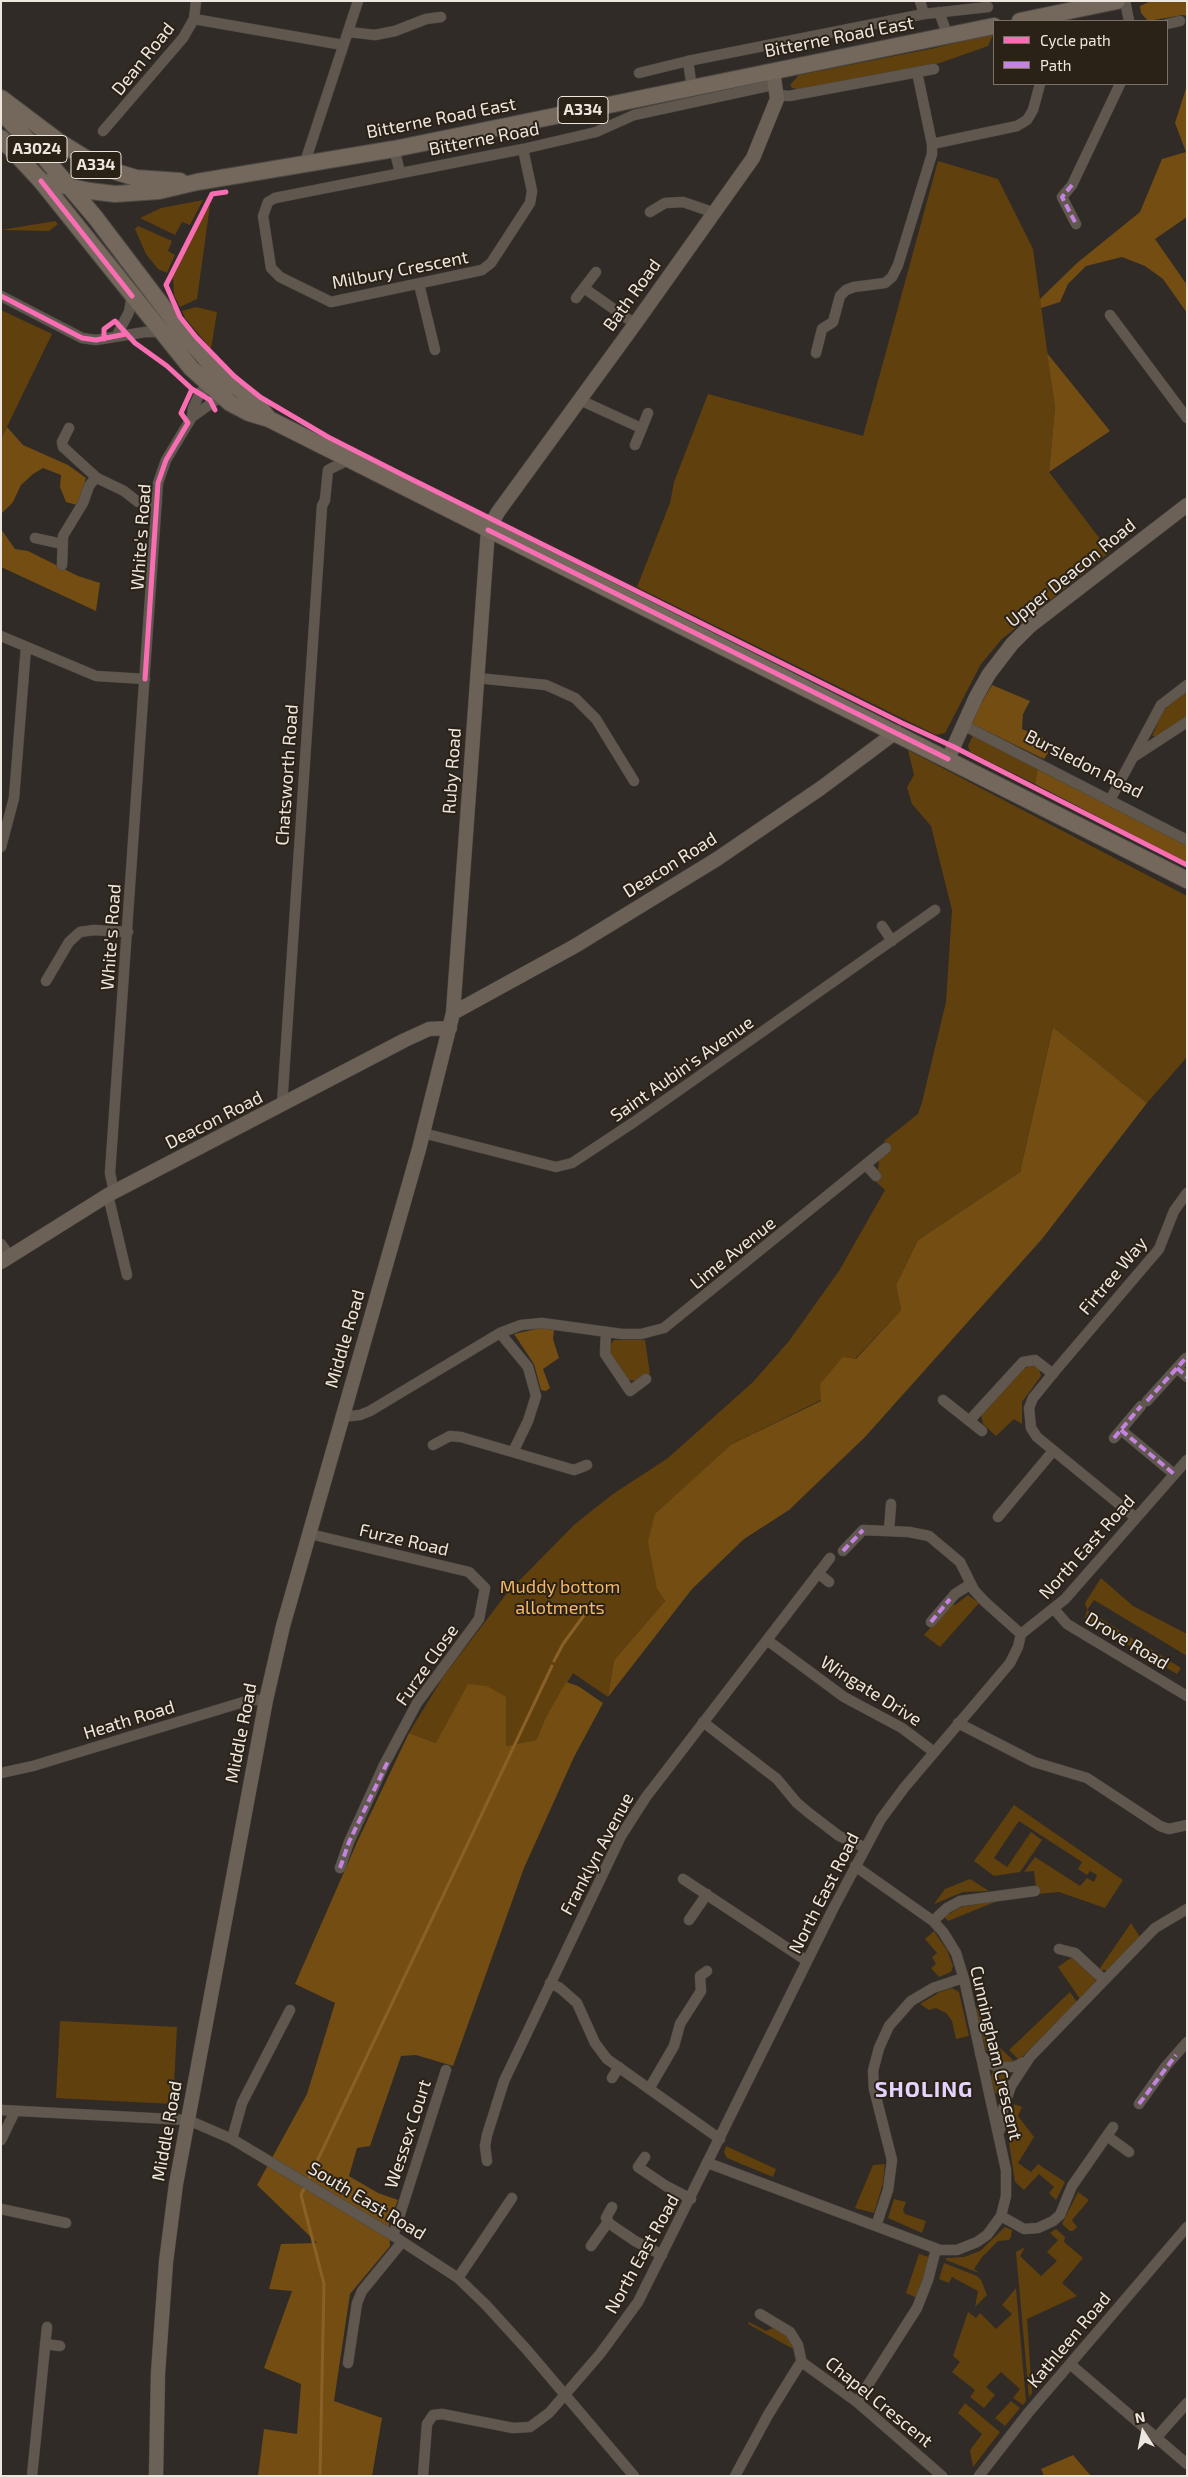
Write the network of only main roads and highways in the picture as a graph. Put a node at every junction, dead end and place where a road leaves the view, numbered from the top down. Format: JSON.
{"nodes":[{"id":1,"x":1117,"y":1,"type":"edge"},
{"id":2,"x":1025,"y":20,"type":"edge"},
{"id":3,"x":993,"y":26,"type":"edge"},
{"id":4,"x":1,"y":98,"type":"edge"},
{"id":5,"x":1,"y":112,"type":"edge"},
{"id":6,"x":1,"y":138,"type":"edge"},
{"id":7,"x":41,"y":181,"type":"junction"},
{"id":8,"x":197,"y":182,"type":"junction"},
{"id":9,"x":70,"y":188,"type":"junction"},
{"id":10,"x":115,"y":194,"type":"junction"},
{"id":11,"x":94,"y":217,"type":"junction"},
{"id":12,"x":217,"y":382,"type":"junction"},
{"id":13,"x":1187,"y":880,"type":"edge"}],
"edges":[{"from":1,"to":2,"type":"main road"},
{"from":3,"to":8,"type":"main road","name":"Bitterne Road East","number":"A334"},
{"from":4,"to":8,"type":"main road","name":"Bitterne Road East","number":"A334"},
{"from":5,"to":9,"type":"main road","number":"A3024"},
{"from":6,"to":7,"type":"main road","number":"A3024"},
{"from":7,"to":9,"type":"main road","name":"Bitterne Road East","number":"A334"},
{"from":7,"to":12,"type":"main road","number":"A3024"},
{"from":8,"to":10,"type":"main road","name":"Bitterne Road East","number":"A334"},
{"from":9,"to":10,"type":"main road","name":"Bitterne Road East","number":"A334"},
{"from":9,"to":11,"type":"main road","number":"A3024"},
{"from":10,"to":11,"type":"main road","number":"A334"},
{"from":11,"to":12,"type":"main road","number":"A3024"},
{"from":12,"to":13,"type":"main road","number":"A3024"}]}
